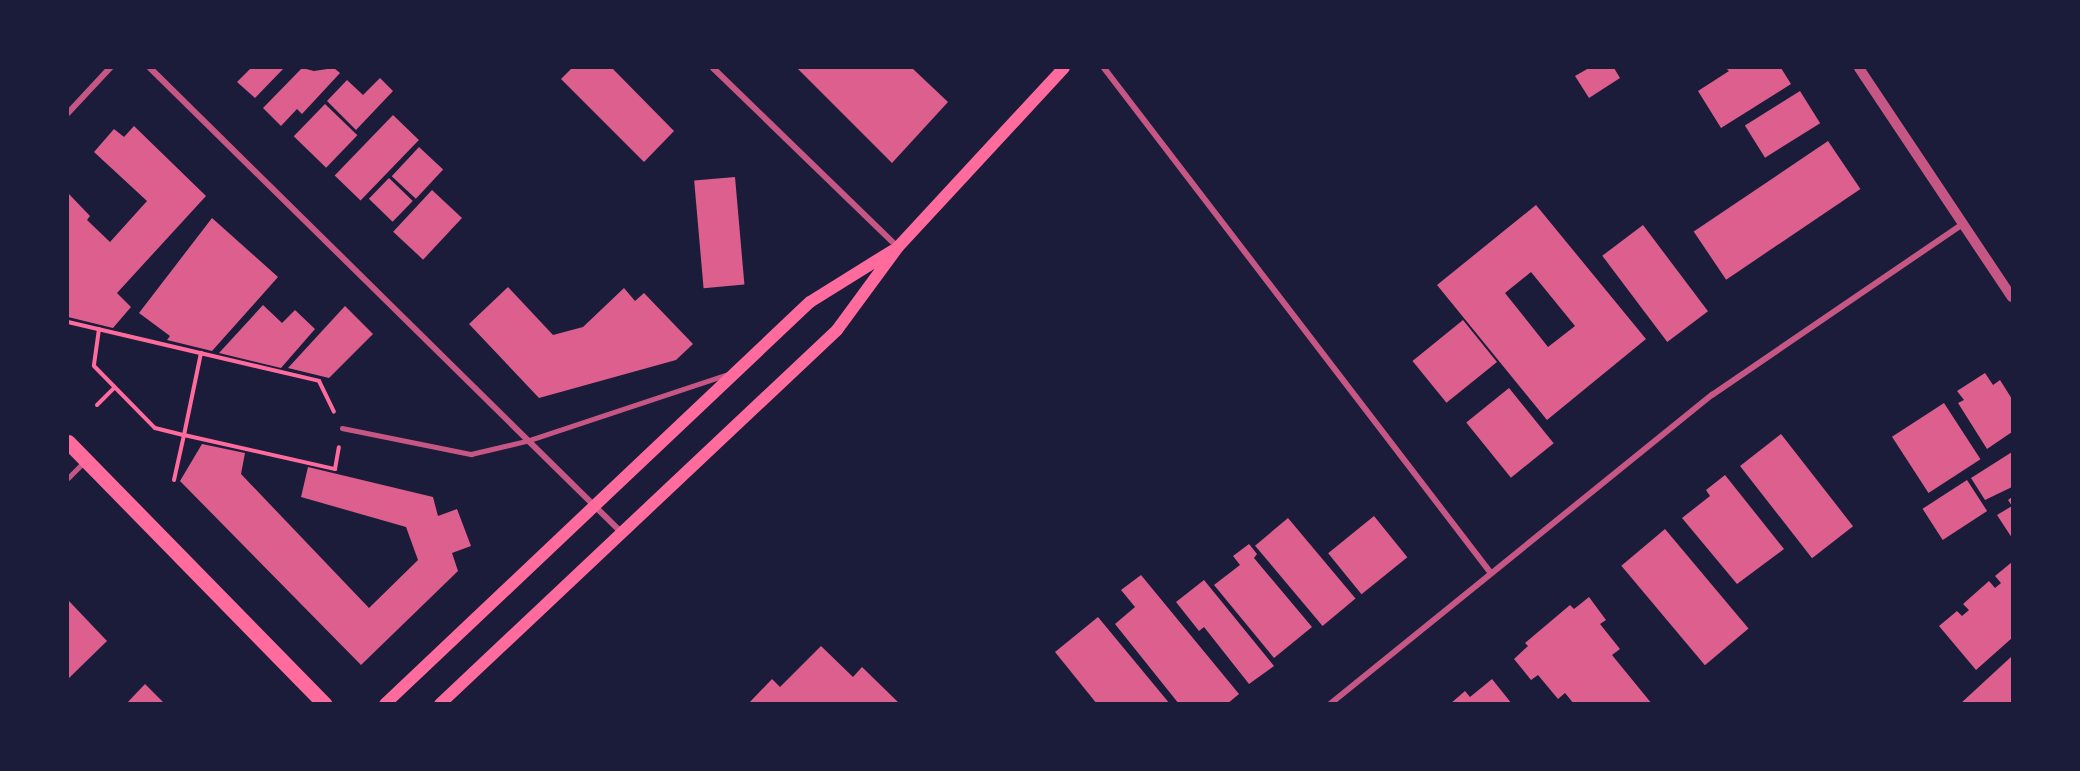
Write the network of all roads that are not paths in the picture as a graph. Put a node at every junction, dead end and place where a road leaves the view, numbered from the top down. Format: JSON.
{"nodes":[{"id":1,"x":110,"y":68,"type":"edge"},
{"id":2,"x":150,"y":68,"type":"edge"},
{"id":3,"x":713,"y":68,"type":"edge"},
{"id":4,"x":1064,"y":68,"type":"edge"},
{"id":5,"x":1104,"y":68,"type":"edge"},
{"id":6,"x":1860,"y":68,"type":"edge"},
{"id":7,"x":68,"y":113,"type":"edge"},
{"id":8,"x":1964,"y":223,"type":"junction"},
{"id":9,"x":898,"y":247,"type":"junction"},
{"id":10,"x":2013,"y":297,"type":"edge"},
{"id":11,"x":731,"y":373,"type":"junction"},
{"id":12,"x":342,"y":428,"type":"road end"},
{"id":13,"x":530,"y":440,"type":"junction"},
{"id":14,"x":68,"y":442,"type":"edge"},
{"id":15,"x":85,"y":460,"type":"junction"},
{"id":16,"x":68,"y":478,"type":"edge"},
{"id":17,"x":595,"y":502,"type":"junction"},
{"id":18,"x":623,"y":534,"type":"junction"},
{"id":19,"x":1490,"y":572,"type":"junction"},
{"id":20,"x":325,"y":704,"type":"edge"},
{"id":21,"x":385,"y":704,"type":"edge"},
{"id":22,"x":440,"y":704,"type":"edge"},
{"id":23,"x":1330,"y":704,"type":"edge"}],
"edges":[{"from":1,"to":7,"type":"street"},
{"from":2,"to":13,"type":"street"},
{"from":3,"to":9,"type":"street"},
{"from":4,"to":9,"type":"main road"},
{"from":5,"to":19,"type":"street"},
{"from":6,"to":8,"type":"street"},
{"from":8,"to":10,"type":"street"},
{"from":8,"to":19,"type":"street"},
{"from":9,"to":11,"type":"main road"},
{"from":9,"to":18,"type":"main road"},
{"from":11,"to":13,"type":"lane"},
{"from":11,"to":17,"type":"main road"},
{"from":12,"to":13,"type":"lane"},
{"from":13,"to":17,"type":"street"},
{"from":14,"to":15,"type":"main road"},
{"from":15,"to":16,"type":"lane"},
{"from":15,"to":20,"type":"main road"},
{"from":17,"to":18,"type":"street"},
{"from":17,"to":21,"type":"main road"},
{"from":18,"to":22,"type":"main road"},
{"from":19,"to":23,"type":"street"}]}
